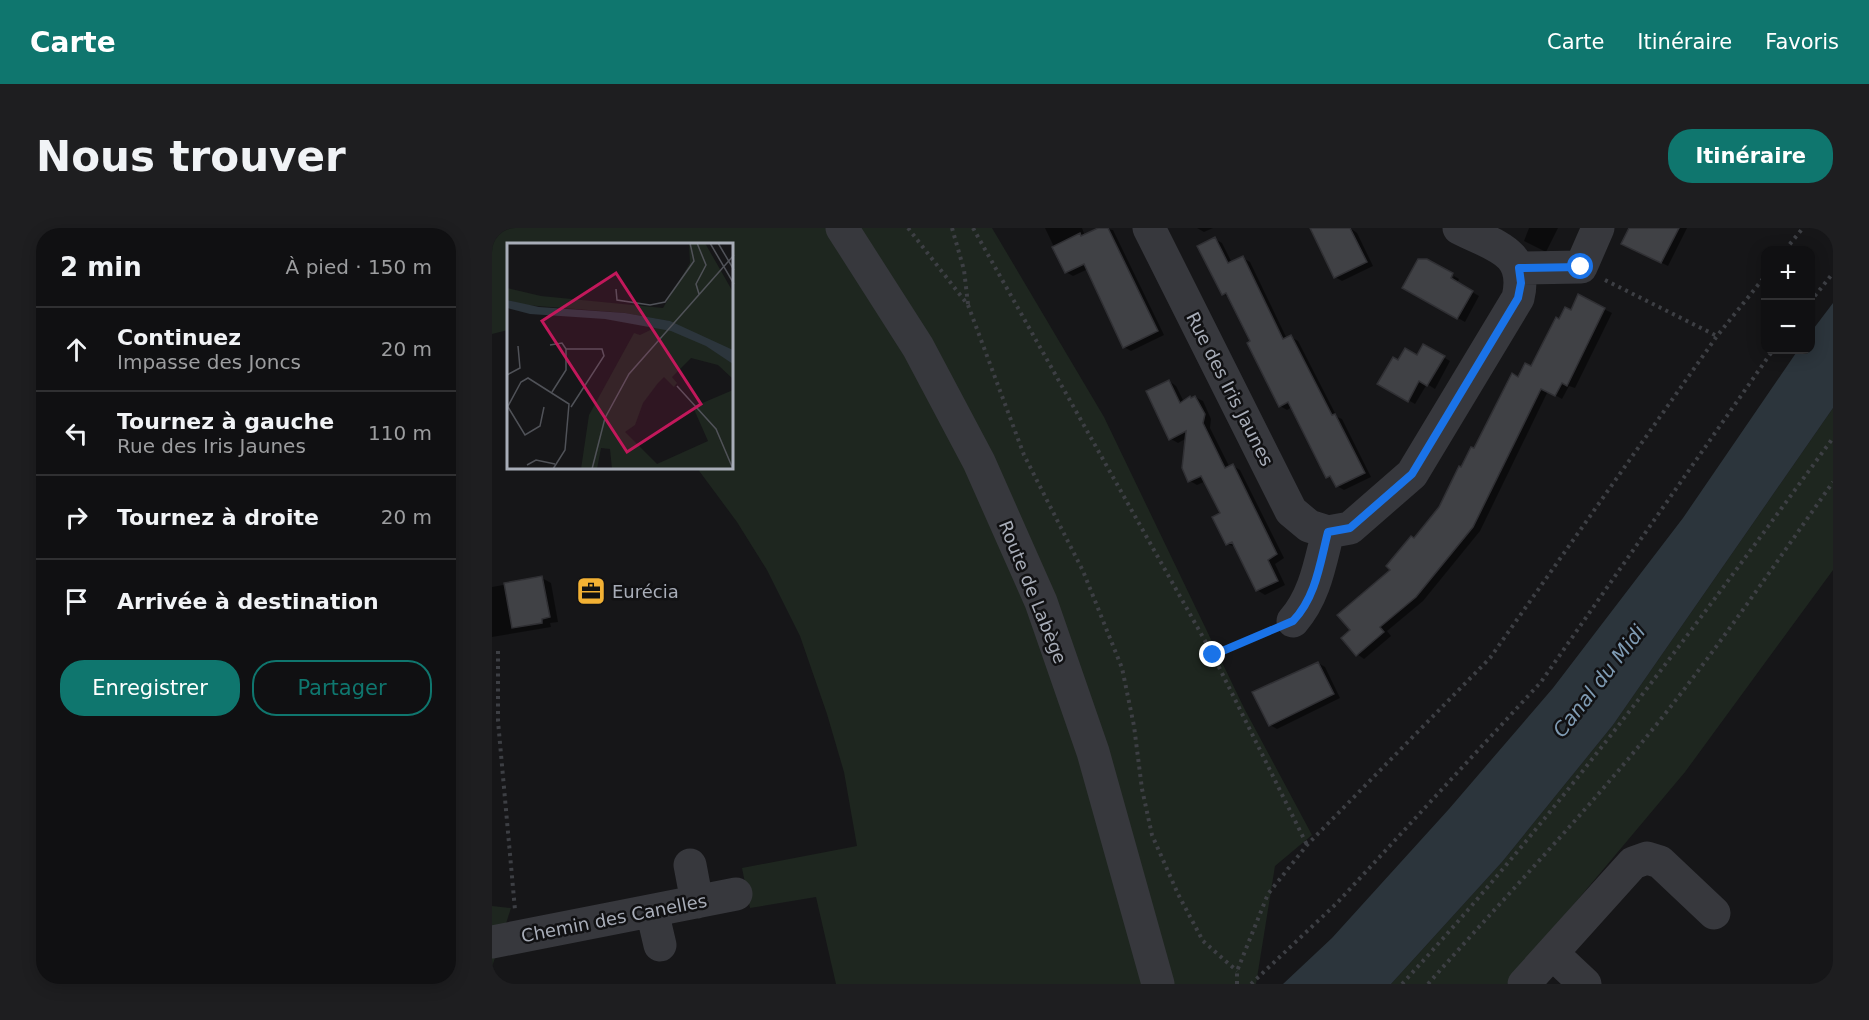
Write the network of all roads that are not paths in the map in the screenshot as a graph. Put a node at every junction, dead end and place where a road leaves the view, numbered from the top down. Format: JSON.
{"nodes":[{"id":1,"x":842,"y":228,"type":"edge"},
{"id":2,"x":1149,"y":228,"type":"edge"},
{"id":3,"x":1459,"y":228,"type":"edge"},
{"id":4,"x":1598,"y":228,"type":"edge"},
{"id":5,"x":1519,"y":268,"type":"junction"},
{"id":6,"x":1328,"y":532,"type":"junction"},
{"id":7,"x":1293,"y":621,"type":"road end"},
{"id":8,"x":690,"y":865,"type":"dead end"},
{"id":9,"x":736,"y":894,"type":"dead end"},
{"id":10,"x":697,"y":902,"type":"junction"},
{"id":11,"x":652,"y":911,"type":"junction"},
{"id":12,"x":1714,"y":913,"type":"dead end"},
{"id":13,"x":505,"y":940,"type":"edge"},
{"id":14,"x":660,"y":945,"type":"dead end"},
{"id":15,"x":1552,"y":953,"type":"junction"},
{"id":16,"x":1158,"y":984,"type":"edge"},
{"id":17,"x":1524,"y":984,"type":"edge"},
{"id":18,"x":1585,"y":984,"type":"edge"}],
"edges":[{"from":1,"to":16,"type":"street","name":"Route de Labège"},
{"from":2,"to":6,"type":"street","name":"Rue des Iris Jaunes"},
{"from":3,"to":5,"type":"street"},
{"from":4,"to":5,"type":"street"},
{"from":5,"to":6,"type":"street"},
{"from":6,"to":7,"type":"street"},
{"from":8,"to":10,"type":"street"},
{"from":9,"to":10,"type":"street","name":"Chemin des Canelles"},
{"from":10,"to":11,"type":"street","name":"Chemin des Canelles"},
{"from":11,"to":13,"type":"street","name":"Chemin des Canelles"},
{"from":11,"to":14,"type":"street"},
{"from":12,"to":15,"type":"street"},
{"from":15,"to":17,"type":"street"},
{"from":15,"to":18,"type":"street"}]}
